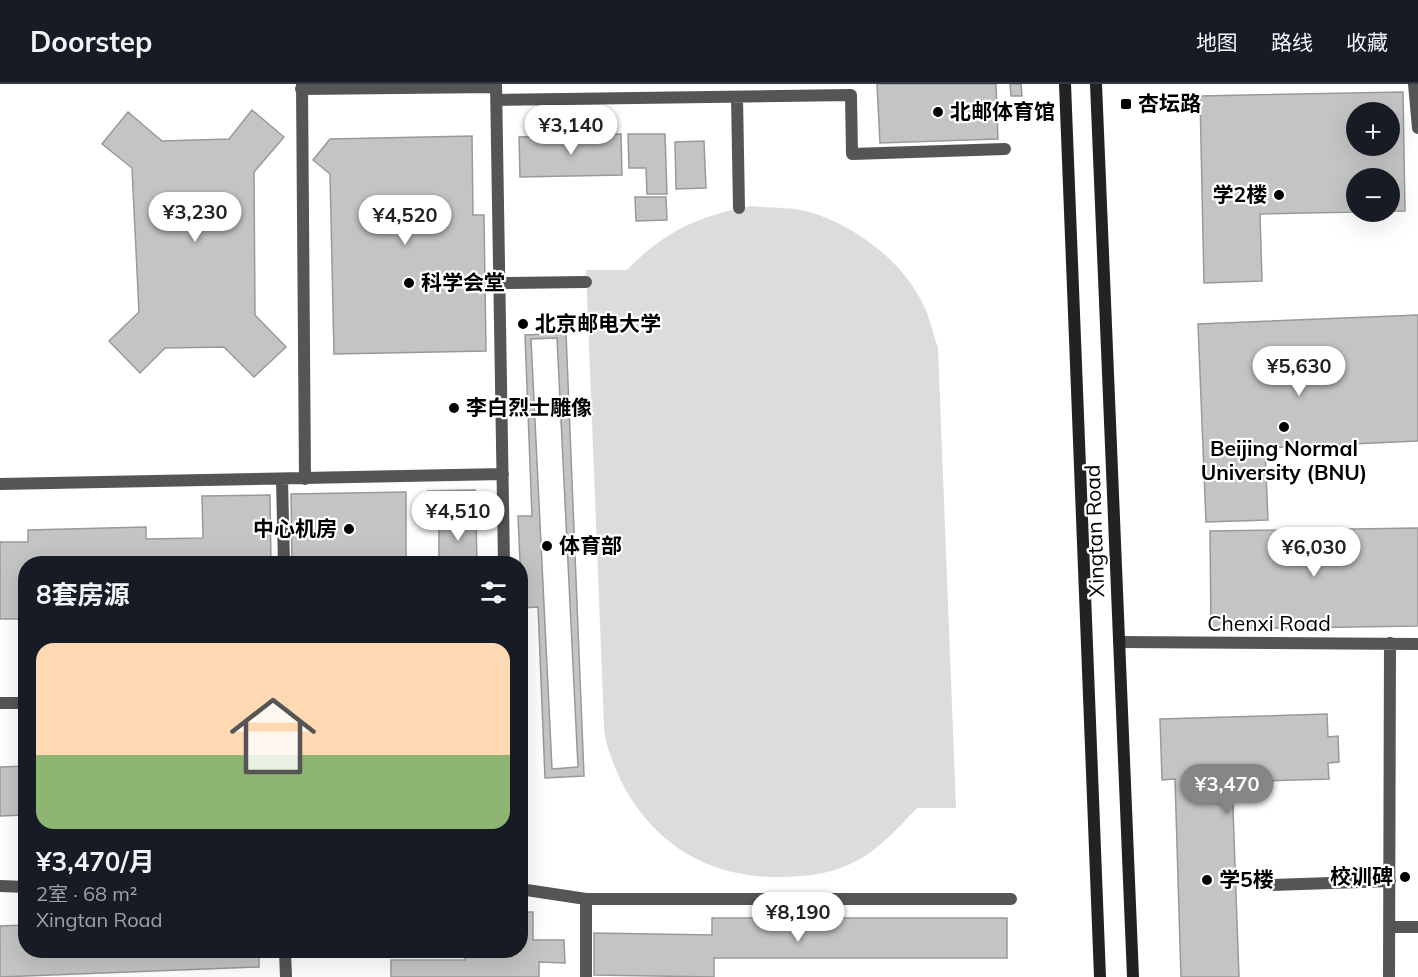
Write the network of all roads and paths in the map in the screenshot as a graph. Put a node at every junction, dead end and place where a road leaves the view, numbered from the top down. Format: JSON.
{"nodes":[{"id":1,"x":1065,"y":84,"type":"edge"},
{"id":2,"x":1096,"y":84,"type":"edge"},
{"id":3,"x":1414,"y":84,"type":"edge"},
{"id":4,"x":496,"y":85,"type":"edge"},
{"id":5,"x":302,"y":86,"type":"edge"},
{"id":6,"x":737,"y":97,"type":"junction"},
{"id":7,"x":497,"y":100,"type":"junction"},
{"id":8,"x":1418,"y":128,"type":"edge"},
{"id":9,"x":1005,"y":150,"type":"dead end"},
{"id":10,"x":739,"y":208,"type":"dead end"},
{"id":11,"x":586,"y":282,"type":"dead end"},
{"id":12,"x":500,"y":283,"type":"junction"},
{"id":13,"x":503,"y":474,"type":"junction"},
{"id":14,"x":305,"y":479,"type":"junction"},
{"id":15,"x":282,"y":480,"type":"junction"},
{"id":16,"x":0,"y":484,"type":"edge"},
{"id":17,"x":285,"y":556,"type":"edge"},
{"id":18,"x":504,"y":556,"type":"edge"},
{"id":19,"x":1119,"y":642,"type":"junction"},
{"id":20,"x":1390,"y":644,"type":"junction"},
{"id":21,"x":1418,"y":644,"type":"edge"},
{"id":22,"x":0,"y":703,"type":"edge"},
{"id":23,"x":18,"y":703,"type":"edge"},
{"id":24,"x":1390,"y":881,"type":"junction"},
{"id":25,"x":1272,"y":885,"type":"dead end"},
{"id":26,"x":0,"y":886,"type":"edge"},
{"id":27,"x":18,"y":886,"type":"edge"},
{"id":28,"x":528,"y":890,"type":"edge"},
{"id":29,"x":586,"y":899,"type":"junction"},
{"id":30,"x":1011,"y":899,"type":"dead end"},
{"id":31,"x":1389,"y":927,"type":"junction"},
{"id":32,"x":1418,"y":927,"type":"edge"},
{"id":33,"x":285,"y":958,"type":"edge"},
{"id":34,"x":286,"y":977,"type":"edge"},
{"id":35,"x":586,"y":977,"type":"edge"},
{"id":36,"x":1100,"y":977,"type":"edge"},
{"id":37,"x":1133,"y":977,"type":"edge"},
{"id":38,"x":1389,"y":977,"type":"edge"}],
"edges":[{"from":1,"to":36,"type":"street","name":"Xingtan Road"},
{"from":2,"to":19,"type":"street","name":"Xingtan Road"},
{"from":3,"to":8,"type":"lane"},
{"from":4,"to":5,"type":"lane"},
{"from":4,"to":7,"type":"lane"},
{"from":5,"to":14,"type":"lane"},
{"from":6,"to":7,"type":"lane"},
{"from":6,"to":9,"type":"lane"},
{"from":6,"to":10,"type":"lane"},
{"from":7,"to":12,"type":"lane"},
{"from":11,"to":12,"type":"lane"},
{"from":12,"to":13,"type":"lane"},
{"from":13,"to":14,"type":"lane"},
{"from":13,"to":18,"type":"lane"},
{"from":14,"to":15,"type":"lane"},
{"from":15,"to":16,"type":"lane"},
{"from":15,"to":17,"type":"lane"},
{"from":19,"to":20,"type":"lane","name":"Chenxi Road"},
{"from":19,"to":37,"type":"street","name":"Xingtan Road"},
{"from":20,"to":21,"type":"lane","name":"Chenxi Road"},
{"from":20,"to":24,"type":"lane"},
{"from":22,"to":23,"type":"lane"},
{"from":24,"to":25,"type":"lane"},
{"from":24,"to":31,"type":"lane"},
{"from":26,"to":27,"type":"lane"},
{"from":28,"to":29,"type":"lane"},
{"from":29,"to":30,"type":"lane"},
{"from":29,"to":35,"type":"lane"},
{"from":31,"to":32,"type":"lane"},
{"from":31,"to":38,"type":"lane"},
{"from":33,"to":34,"type":"lane"}]}
